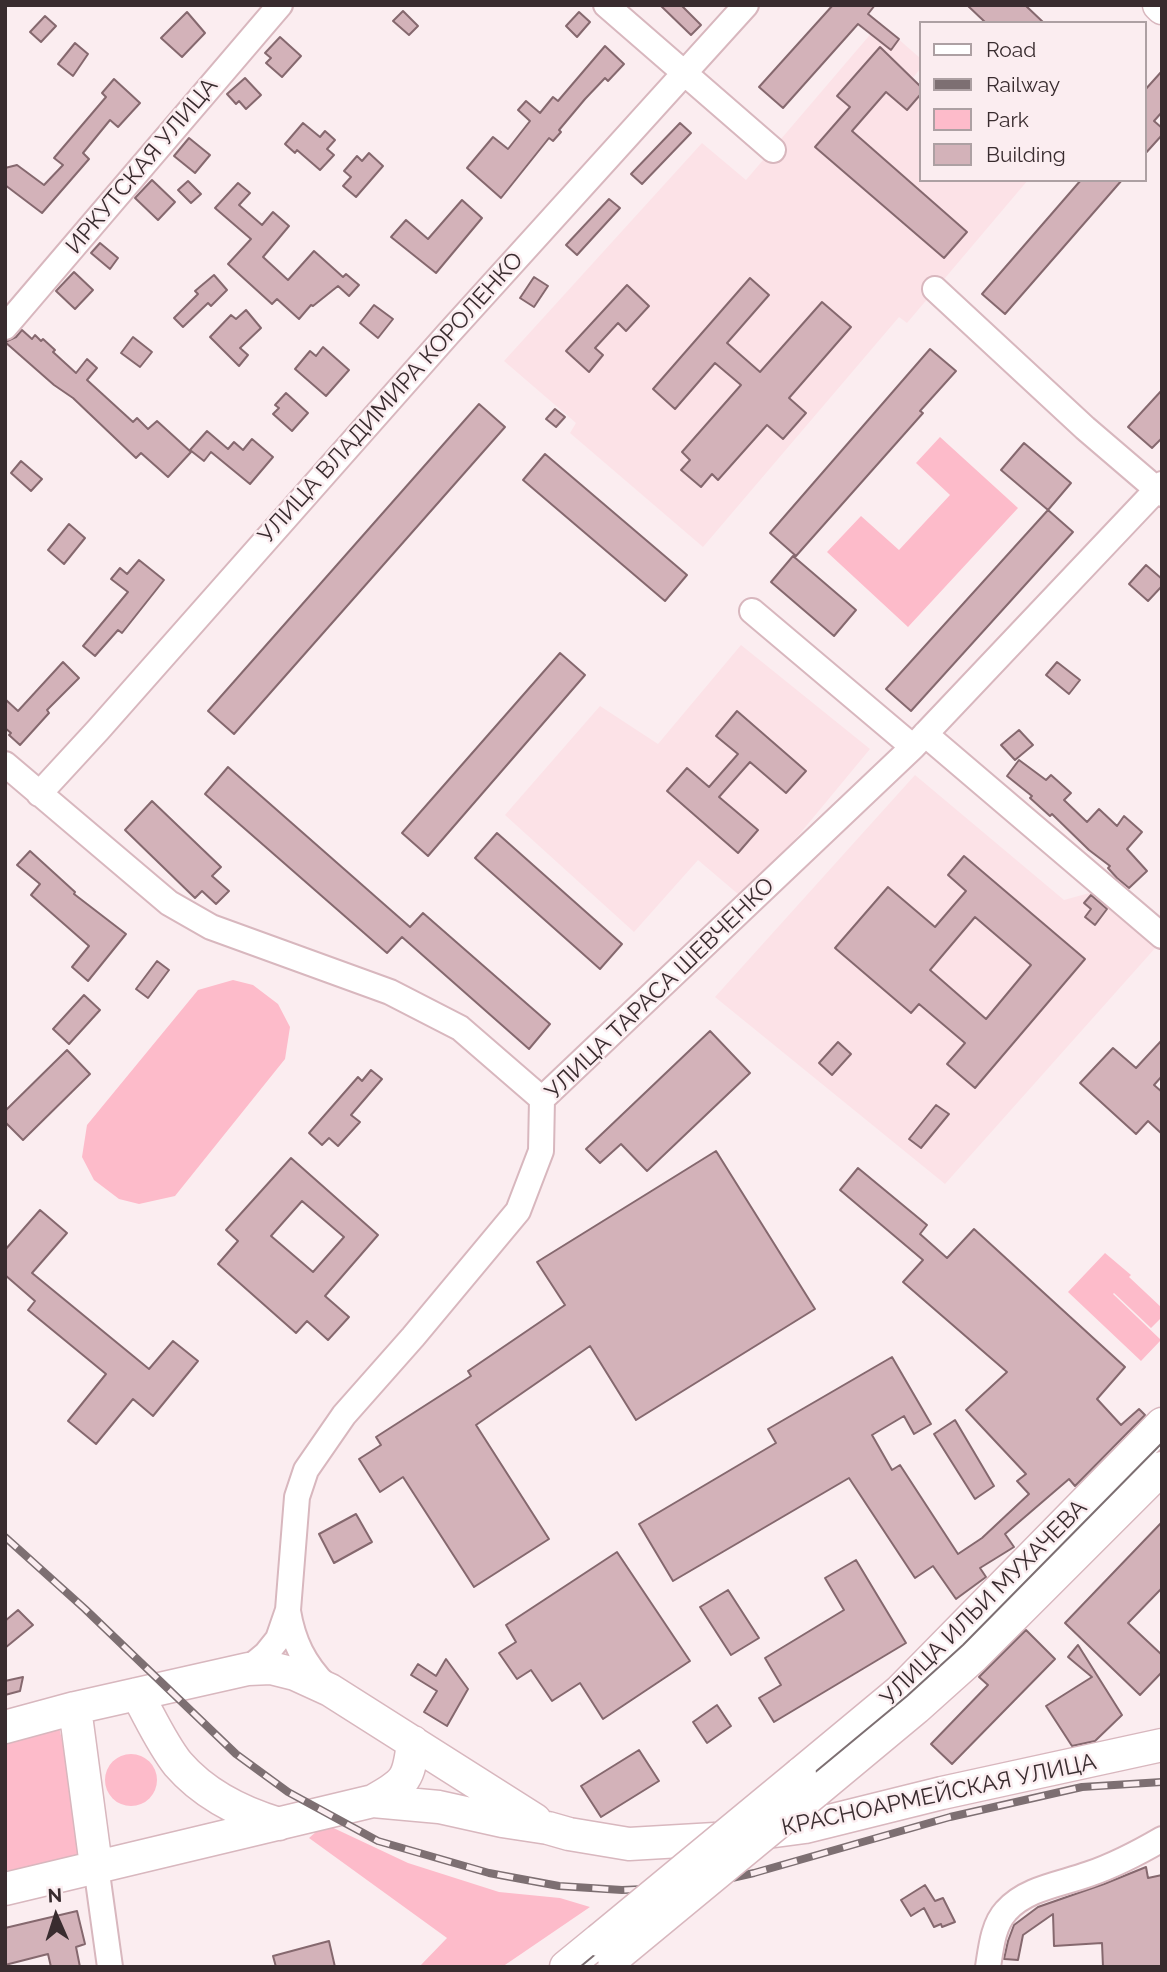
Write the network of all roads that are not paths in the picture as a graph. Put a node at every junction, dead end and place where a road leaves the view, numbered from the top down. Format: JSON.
{"nodes":[{"id":1,"x":280,"y":5,"type":"edge"},
{"id":2,"x":606,"y":5,"type":"edge"},
{"id":3,"x":746,"y":5,"type":"edge"},
{"id":4,"x":683,"y":73,"type":"junction"},
{"id":5,"x":773,"y":150,"type":"dead end"},
{"id":6,"x":935,"y":289,"type":"dead end"},
{"id":7,"x":5,"y":327,"type":"edge"},
{"id":8,"x":1160,"y":490,"type":"edge"},
{"id":9,"x":752,"y":611,"type":"dead end"},
{"id":10,"x":919,"y":741,"type":"junction"},
{"id":11,"x":5,"y":765,"type":"edge"},
{"id":12,"x":39,"y":794,"type":"junction"},
{"id":13,"x":1162,"y":936,"type":"edge"},
{"id":14,"x":542,"y":1099,"type":"junction"},
{"id":15,"x":1162,"y":1424,"type":"edge"},
{"id":16,"x":1162,"y":1468,"type":"edge"},
{"id":17,"x":1045,"y":1564,"type":"junction"},
{"id":18,"x":288,"y":1610,"type":"junction"},
{"id":19,"x":248,"y":1669,"type":"junction"},
{"id":20,"x":330,"y":1690,"type":"junction"},
{"id":21,"x":137,"y":1694,"type":"junction"},
{"id":22,"x":75,"y":1708,"type":"junction"},
{"id":23,"x":5,"y":1727,"type":"edge"},
{"id":24,"x":413,"y":1742,"type":"junction"},
{"id":25,"x":1162,"y":1745,"type":"edge"},
{"id":26,"x":373,"y":1801,"type":"junction"},
{"id":27,"x":279,"y":1824,"type":"junction"},
{"id":28,"x":548,"y":1828,"type":"junction"},
{"id":29,"x":1162,"y":1839,"type":"edge"},
{"id":30,"x":96,"y":1866,"type":"junction"},
{"id":31,"x":5,"y":1889,"type":"edge"},
{"id":32,"x":605,"y":1955,"type":"edge"},
{"id":33,"x":110,"y":1967,"type":"edge"},
{"id":34,"x":566,"y":1967,"type":"edge"},
{"id":35,"x":988,"y":1967,"type":"edge"}],
"edges":[{"from":1,"to":7,"type":"street","name":"ИРКУТСКАЯ УЛИЦА"},
{"from":2,"to":4,"type":"street"},
{"from":3,"to":4,"type":"street","name":"УЛИЦА ВЛАДИМИРА КОРОЛЕНКО"},
{"from":4,"to":5,"type":"street"},
{"from":4,"to":12,"type":"street","name":"УЛИЦА ВЛАДИМИРА КОРОЛЕНКО"},
{"from":6,"to":8,"type":"street"},
{"from":8,"to":10,"type":"street","name":"УЛИЦА ТАРАСА ШЕВЧЕНКО"},
{"from":9,"to":10,"type":"street"},
{"from":10,"to":13,"type":"street"},
{"from":10,"to":14,"type":"street","name":"УЛИЦА ТАРАСА ШЕВЧЕНКО"},
{"from":11,"to":12,"type":"street"},
{"from":12,"to":14,"type":"street"},
{"from":14,"to":18,"type":"street","name":"УЛИЦА ТАРАСА ШЕВЧЕНКО"},
{"from":15,"to":17,"type":"main road","name":"УЛИЦА ИЛЬИ МУХАЧЕВА"},
{"from":16,"to":17,"type":"main road","name":"УЛИЦА ИЛЬИ МУХАЧЕВА"},
{"from":17,"to":32,"type":"main road","name":"УЛИЦА ИЛЬИ МУХАЧЕВА","bridge":true},
{"from":18,"to":19,"type":"street","name":"УЛИЦА ТАРАСА ШЕВЧЕНКО"},
{"from":18,"to":20,"type":"street","name":"УЛИЦА ТАРАСА ШЕВЧЕНКО"},
{"from":19,"to":20,"type":"main road"},
{"from":19,"to":21,"type":"main road"},
{"from":20,"to":24,"type":"main road"},
{"from":21,"to":22,"type":"main road"},
{"from":21,"to":27,"type":"main road"},
{"from":22,"to":23,"type":"main road"},
{"from":22,"to":30,"type":"main road"},
{"from":24,"to":26,"type":"main road"},
{"from":24,"to":28,"type":"main road"},
{"from":25,"to":28,"type":"main road","name":"КРАСНОАРМЕЙСКАЯ УЛИЦА"},
{"from":26,"to":27,"type":"main road"},
{"from":26,"to":28,"type":"main road"},
{"from":27,"to":30,"type":"main road"},
{"from":29,"to":35,"type":"street"},
{"from":30,"to":31,"type":"main road"},
{"from":30,"to":33,"type":"street"},
{"from":32,"to":34,"type":"main road","name":"УЛИЦА ИЛЬИ МУХАЧЕВА"}]}
